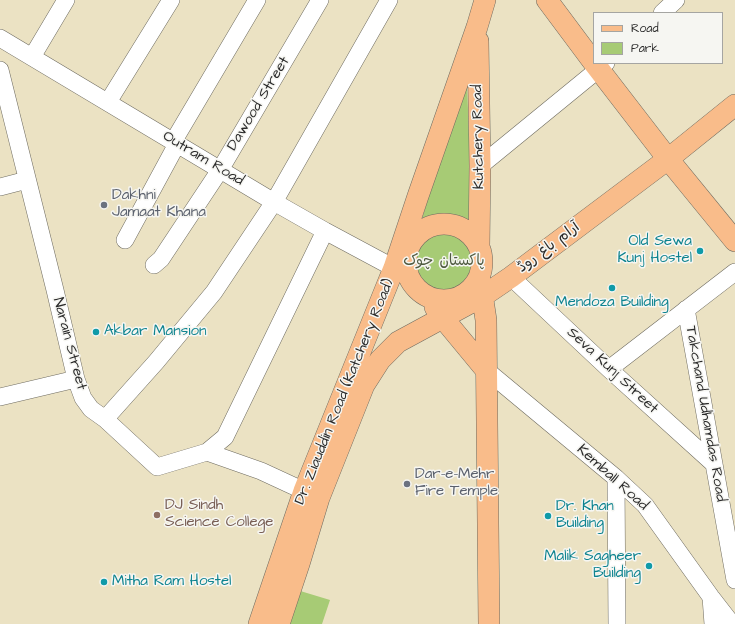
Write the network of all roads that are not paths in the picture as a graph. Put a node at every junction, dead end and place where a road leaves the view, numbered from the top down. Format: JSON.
{"nodes":[{"id":1,"x":66,"y":0,"type":"edge"},
{"id":2,"x":171,"y":0,"type":"edge"},
{"id":3,"x":257,"y":0,"type":"edge"},
{"id":4,"x":320,"y":0,"type":"edge"},
{"id":5,"x":389,"y":0,"type":"edge"},
{"id":6,"x":485,"y":0,"type":"edge"},
{"id":7,"x":547,"y":0,"type":"edge"},
{"id":8,"x":676,"y":0,"type":"edge"},
{"id":9,"x":663,"y":12,"type":"edge"},
{"id":10,"x":477,"y":27,"type":"junction"},
{"id":11,"x":0,"y":38,"type":"edge"},
{"id":12,"x":32,"y":57,"type":"junction"},
{"id":13,"x":593,"y":59,"type":"edge"},
{"id":14,"x":598,"y":65,"type":"edge"},
{"id":15,"x":0,"y":70,"type":"edge"},
{"id":16,"x":108,"y":102,"type":"junction"},
{"id":17,"x":735,"y":105,"type":"edge"},
{"id":18,"x":175,"y":143,"type":"junction"},
{"id":19,"x":668,"y":159,"type":"junction"},
{"id":20,"x":480,"y":166,"type":"junction"},
{"id":21,"x":220,"y":170,"type":"junction"},
{"id":22,"x":27,"y":180,"type":"junction"},
{"id":23,"x":0,"y":187,"type":"edge"},
{"id":24,"x":274,"y":202,"type":"junction"},
{"id":25,"x":325,"y":231,"type":"junction"},
{"id":26,"x":125,"y":240,"type":"dead end"},
{"id":27,"x":735,"y":241,"type":"edge"},
{"id":28,"x":479,"y":247,"type":"junction"},
{"id":29,"x":154,"y":265,"type":"dead end"},
{"id":30,"x":402,"y":272,"type":"junction"},
{"id":31,"x":735,"y":272,"type":"edge"},
{"id":32,"x":510,"y":277,"type":"junction"},
{"id":33,"x":481,"y":286,"type":"junction"},
{"id":34,"x":430,"y":298,"type":"junction"},
{"id":35,"x":686,"y":309,"type":"junction"},
{"id":36,"x":443,"y":318,"type":"junction"},
{"id":37,"x":609,"y":369,"type":"junction"},
{"id":38,"x":486,"y":370,"type":"junction"},
{"id":39,"x":76,"y":379,"type":"junction"},
{"id":40,"x":364,"y":384,"type":"joint"},
{"id":41,"x":0,"y":397,"type":"edge"},
{"id":42,"x":105,"y":419,"type":"junction"},
{"id":43,"x":207,"y":452,"type":"junction"},
{"id":44,"x":714,"y":464,"type":"junction"},
{"id":45,"x":616,"y":478,"type":"junction"},
{"id":46,"x":312,"y":494,"type":"junction"},
{"id":47,"x":735,"y":580,"type":"edge"},
{"id":48,"x":727,"y":621,"type":"edge"},
{"id":49,"x":259,"y":624,"type":"edge"},
{"id":50,"x":279,"y":624,"type":"edge"},
{"id":51,"x":489,"y":624,"type":"edge"},
{"id":52,"x":617,"y":624,"type":"edge"}],
"edges":[{"from":1,"to":12,"type":"street"},
{"from":2,"to":16,"type":"street"},
{"from":3,"to":18,"type":"street"},
{"from":4,"to":21,"type":"street","name":"Dawood Street"},
{"from":5,"to":24,"type":"street"},
{"from":6,"to":10,"type":"main road","name":"Dr. Ziauddin Road (Katchery Road)"},
{"from":7,"to":13,"type":"main road"},
{"from":8,"to":9,"type":"street"},
{"from":10,"to":20,"type":"main road","name":"Kutchery Road"},
{"from":10,"to":30,"type":"main road","name":"Dr. Ziauddin Road (Katchery Road)"},
{"from":11,"to":12,"type":"street","name":"Outram Road"},
{"from":12,"to":16,"type":"street","name":"Outram Road"},
{"from":14,"to":19,"type":"main road"},
{"from":14,"to":20,"type":"street"},
{"from":15,"to":22,"type":"street","name":"Narain Street"},
{"from":16,"to":18,"type":"street","name":"Outram Road"},
{"from":17,"to":19,"type":"main road","name":"آرام باغ روڈ"},
{"from":18,"to":21,"type":"street","name":"Outram Road"},
{"from":18,"to":26,"type":"street"},
{"from":19,"to":27,"type":"main road"},
{"from":19,"to":32,"type":"main road","name":"آرام باغ روڈ"},
{"from":20,"to":28,"type":"main road","name":"Kutchery Road"},
{"from":21,"to":24,"type":"street","name":"Outram Road"},
{"from":21,"to":29,"type":"street","name":"Dawood Street"},
{"from":22,"to":23,"type":"street"},
{"from":22,"to":39,"type":"street","name":"Narain Street"},
{"from":24,"to":25,"type":"street","name":"Outram Road"},
{"from":24,"to":42,"type":"street"},
{"from":25,"to":30,"type":"street","name":"Outram Road"},
{"from":25,"to":43,"type":"street"},
{"from":28,"to":30,"type":"main road"},
{"from":28,"to":33,"type":"main road"},
{"from":30,"to":34,"type":"main road"},
{"from":30,"to":46,"type":"main road","name":"Dr. Ziauddin Road (Katchery Road)"},
{"from":31,"to":35,"type":"street","name":"Takchand Udhamdas Road"},
{"from":32,"to":33,"type":"main road","name":"آرام باغ روڈ"},
{"from":32,"to":37,"type":"street","name":"Seva Kunj Street"},
{"from":33,"to":34,"type":"main road"},
{"from":33,"to":36,"type":"main road","name":"آرام باغ روڈ"},
{"from":33,"to":38,"type":"main road"},
{"from":34,"to":36,"type":"main road"},
{"from":35,"to":37,"type":"street"},
{"from":35,"to":44,"type":"street","name":"Takchand Udhamdas Road"},
{"from":36,"to":38,"type":"main road"},
{"from":36,"to":40,"type":"main road","name":"آرام باغ روڈ"},
{"from":37,"to":44,"type":"street","name":"Seva Kunj Street"},
{"from":38,"to":45,"type":"street","name":"Kemball Road"},
{"from":38,"to":51,"type":"main road"},
{"from":39,"to":41,"type":"street"},
{"from":39,"to":42,"type":"street","name":"Narain Street"},
{"from":40,"to":46,"type":"main road","name":"Dr. Ziauddin Road (Katchery Road)"},
{"from":42,"to":43,"type":"street","name":"Narain Street"},
{"from":43,"to":46,"type":"street"},
{"from":44,"to":47,"type":"street","name":"Takchand Udhamdas Road"},
{"from":45,"to":48,"type":"street","name":"Kemball Road"},
{"from":45,"to":52,"type":"street"},
{"from":46,"to":49,"type":"main road","name":"Dr. Ziauddin Road (Katchery Road)"},
{"from":46,"to":50,"type":"main road","name":"Dr. Ziauddin Road (Katchery Road)"}]}
